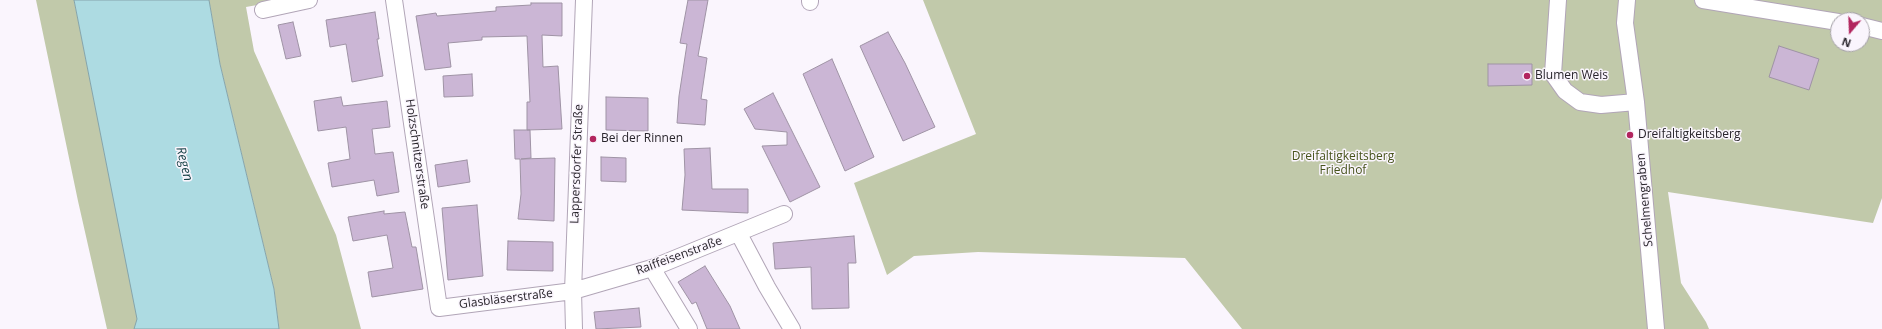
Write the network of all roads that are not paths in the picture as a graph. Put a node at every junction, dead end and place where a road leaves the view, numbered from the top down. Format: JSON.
{"nodes":[{"id":1,"x":310,"y":0,"type":"edge"},
{"id":2,"x":394,"y":0,"type":"edge"},
{"id":3,"x":584,"y":0,"type":"edge"},
{"id":4,"x":1558,"y":0,"type":"edge"},
{"id":5,"x":1627,"y":0,"type":"edge"},
{"id":6,"x":1703,"y":0,"type":"edge"},
{"id":7,"x":263,"y":10,"type":"dead end"},
{"id":8,"x":1830,"y":21,"type":"edge"},
{"id":9,"x":1870,"y":28,"type":"edge"},
{"id":10,"x":1882,"y":31,"type":"edge"},
{"id":11,"x":1636,"y":102,"type":"junction"},
{"id":12,"x":784,"y":214,"type":"dead end"},
{"id":13,"x":739,"y":234,"type":"junction"},
{"id":14,"x":652,"y":268,"type":"junction"},
{"id":15,"x":573,"y":291,"type":"junction"},
{"id":16,"x":439,"y":308,"type":"joint"},
{"id":17,"x":574,"y":329,"type":"edge"},
{"id":18,"x":689,"y":329,"type":"edge"},
{"id":19,"x":792,"y":329,"type":"edge"},
{"id":20,"x":1656,"y":329,"type":"edge"}],
"edges":[{"from":1,"to":7,"type":"street"},
{"from":2,"to":16,"type":"street","name":"Holzschnitzerstraße"},
{"from":3,"to":15,"type":"street","name":"Lappersdorfer Straße"},
{"from":4,"to":11,"type":"street"},
{"from":5,"to":11,"type":"street","name":"Schelmengraben"},
{"from":6,"to":8,"type":"street"},
{"from":9,"to":10,"type":"street"},
{"from":11,"to":20,"type":"street","name":"Schelmengraben"},
{"from":12,"to":13,"type":"street","name":"Raiffeisenstraße"},
{"from":13,"to":14,"type":"street","name":"Raiffeisenstraße"},
{"from":13,"to":19,"type":"street"},
{"from":14,"to":15,"type":"street","name":"Raiffeisenstraße"},
{"from":14,"to":18,"type":"street"},
{"from":15,"to":16,"type":"street","name":"Glasbläserstraße"},
{"from":15,"to":17,"type":"street","name":"Lappersdorfer Straße"}]}
